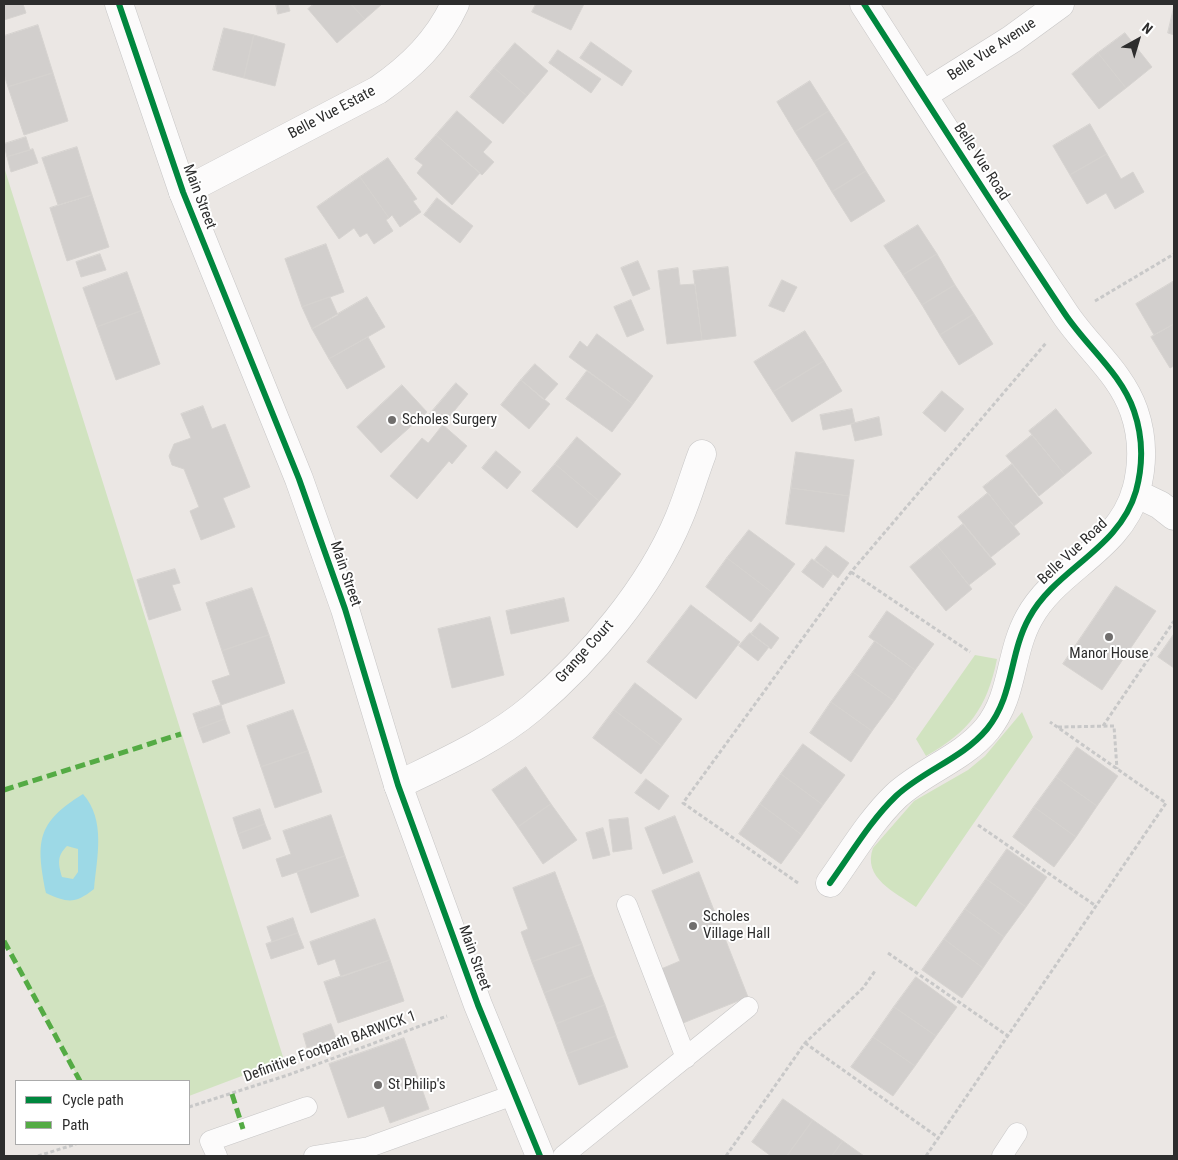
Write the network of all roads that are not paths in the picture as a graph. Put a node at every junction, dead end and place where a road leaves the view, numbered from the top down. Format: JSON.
{"nodes":[{"id":1,"x":118,"y":4,"type":"edge"},
{"id":2,"x":455,"y":4,"type":"edge"},
{"id":3,"x":864,"y":4,"type":"edge"},
{"id":4,"x":1060,"y":4,"type":"edge"},
{"id":5,"x":923,"y":95,"type":"junction"},
{"id":6,"x":183,"y":192,"type":"junction"},
{"id":7,"x":702,"y":454,"type":"dead end"},
{"id":8,"x":1136,"y":493,"type":"junction"},
{"id":9,"x":1174,"y":516,"type":"edge"},
{"id":10,"x":398,"y":785,"type":"junction"},
{"id":11,"x":830,"y":883,"type":"dead end"},
{"id":12,"x":627,"y":905,"type":"dead end"},
{"id":13,"x":748,"y":1007,"type":"dead end"},
{"id":14,"x":686,"y":1058,"type":"junction"},
{"id":15,"x":514,"y":1095,"type":"junction"},
{"id":16,"x":307,"y":1107,"type":"dead end"},
{"id":17,"x":1017,"y":1133,"type":"dead end"},
{"id":18,"x":217,"y":1156,"type":"edge"},
{"id":19,"x":314,"y":1156,"type":"edge"},
{"id":20,"x":540,"y":1156,"type":"edge"},
{"id":21,"x":564,"y":1156,"type":"edge"},
{"id":22,"x":1002,"y":1156,"type":"edge"}],
"edges":[{"from":1,"to":6,"type":"street","name":"Main Street"},
{"from":2,"to":6,"type":"street","name":"Belle Vue Estate"},
{"from":3,"to":5,"type":"street","name":"Belle Vue Road"},
{"from":4,"to":5,"type":"street","name":"Belle Vue Avenue"},
{"from":5,"to":8,"type":"street","name":"Belle Vue Road"},
{"from":6,"to":10,"type":"street","name":"Main Street"},
{"from":7,"to":10,"type":"street","name":"Grange Court"},
{"from":8,"to":9,"type":"street"},
{"from":8,"to":11,"type":"street","name":"Belle Vue Road"},
{"from":10,"to":15,"type":"street","name":"Main Street"},
{"from":12,"to":14,"type":"lane"},
{"from":13,"to":14,"type":"lane"},
{"from":14,"to":21,"type":"lane"},
{"from":15,"to":19,"type":"lane"},
{"from":15,"to":20,"type":"street","name":"Main Street"},
{"from":16,"to":18,"type":"lane"},
{"from":17,"to":22,"type":"lane"}]}
